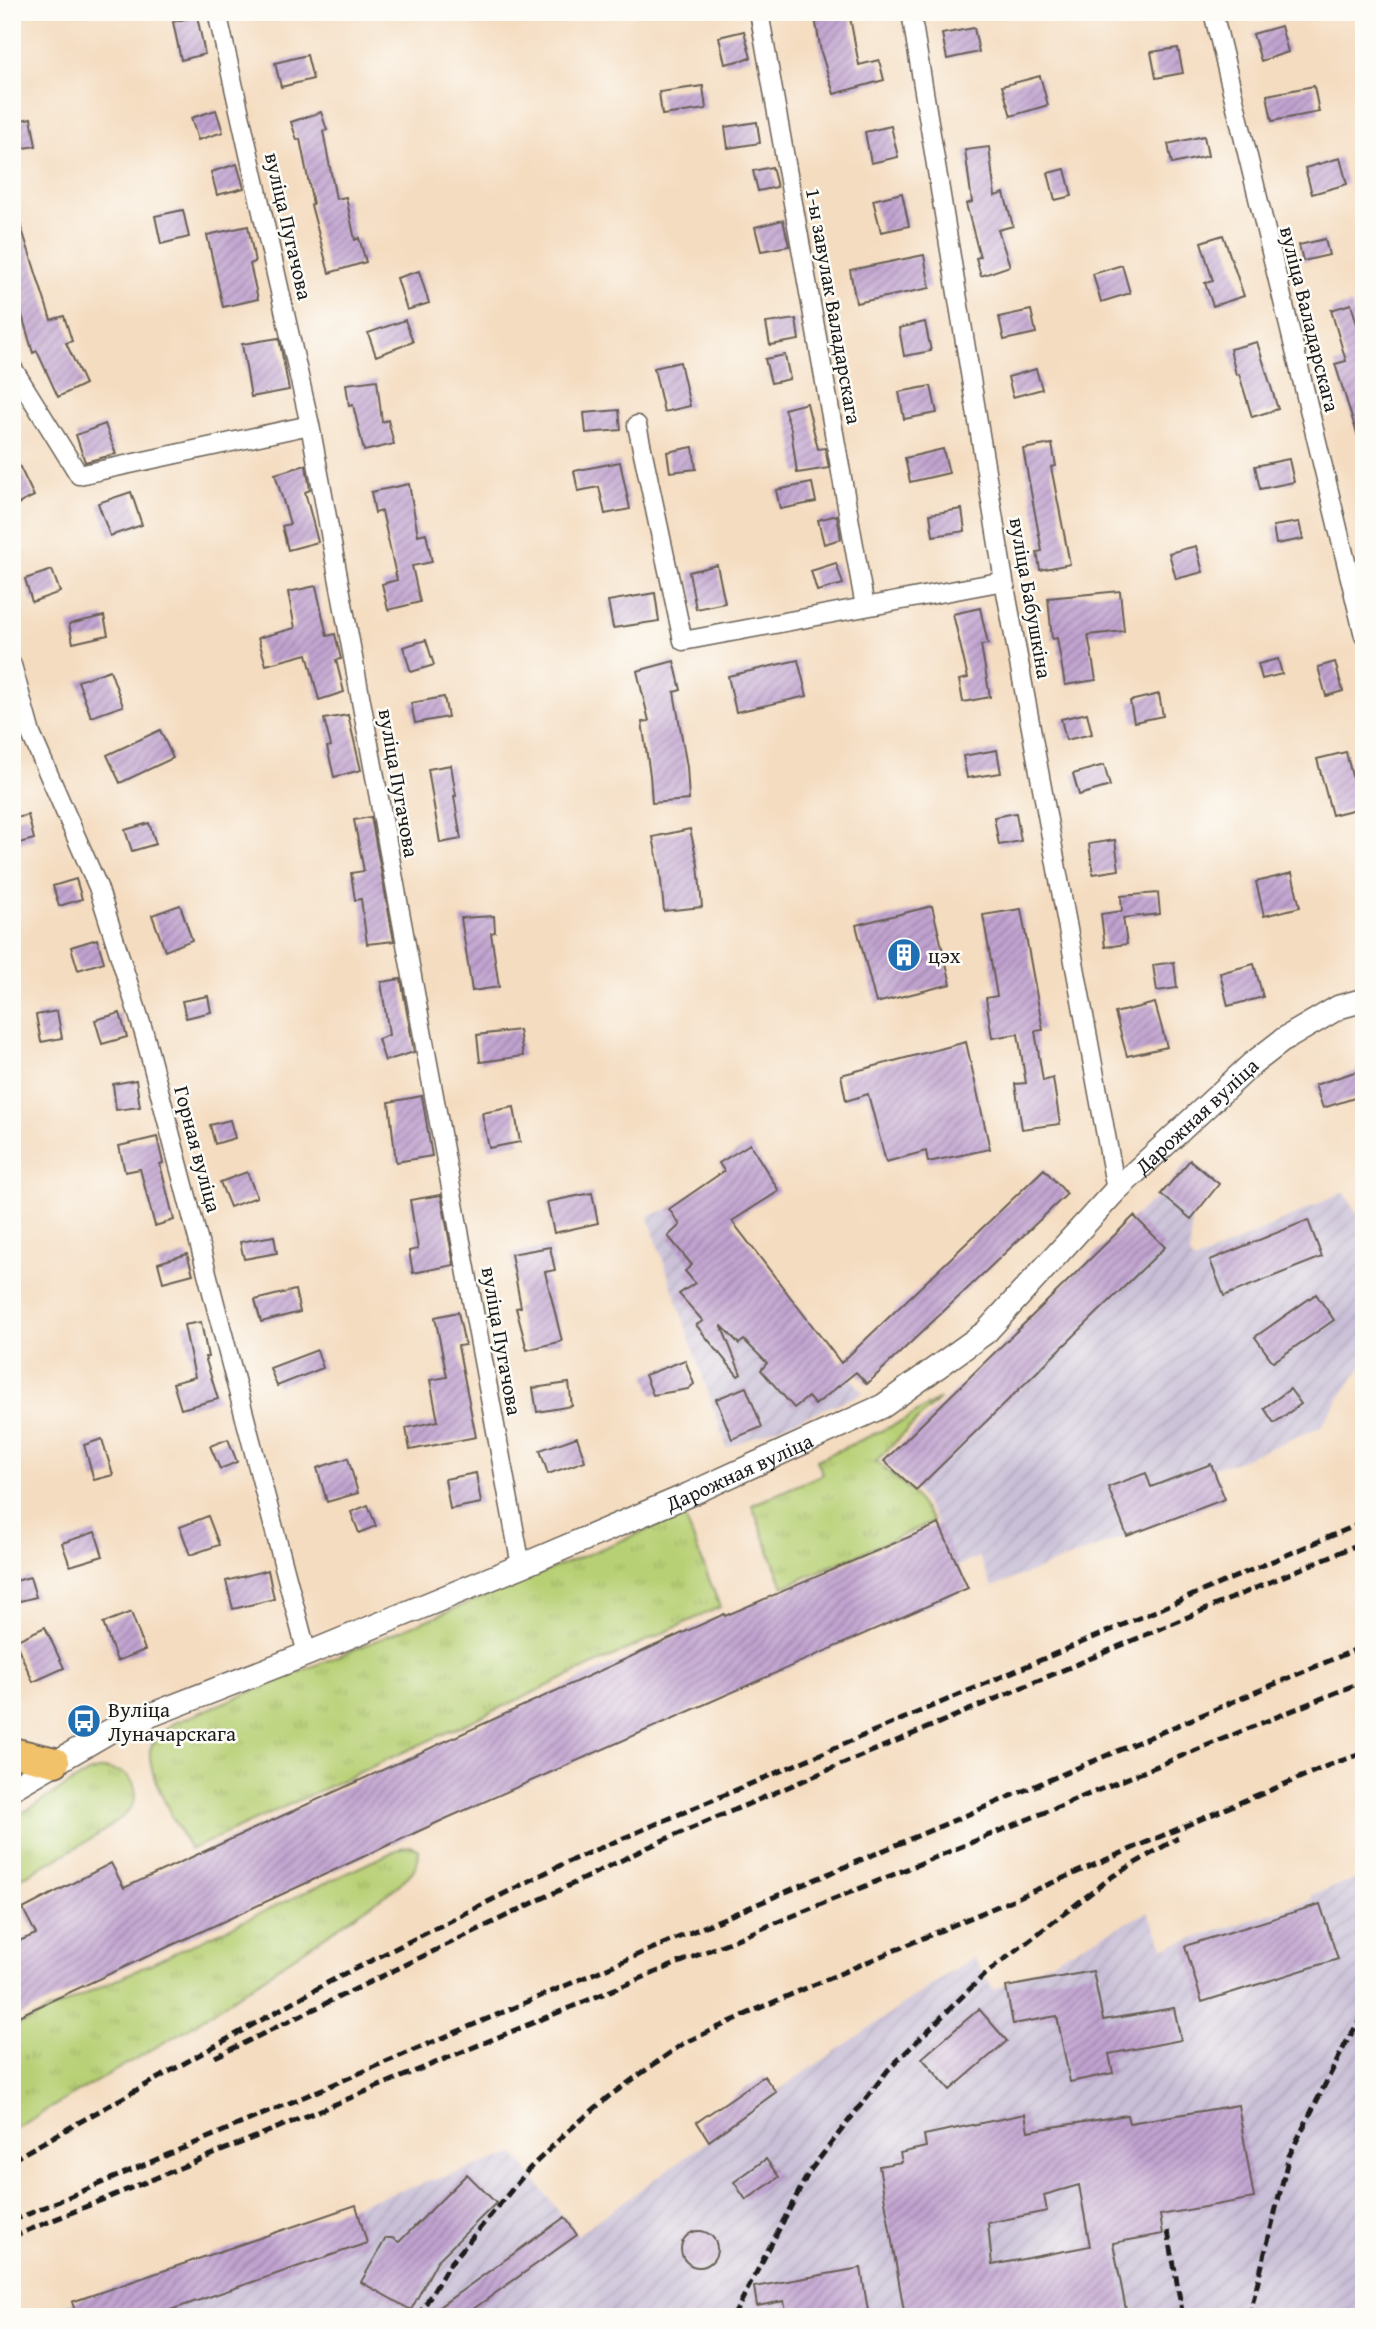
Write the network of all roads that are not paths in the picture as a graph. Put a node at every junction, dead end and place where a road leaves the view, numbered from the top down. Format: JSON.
{"nodes":[{"id":1,"x":217,"y":12,"type":"edge"},
{"id":2,"x":759,"y":12,"type":"edge"},
{"id":3,"x":911,"y":12,"type":"edge"},
{"id":4,"x":1213,"y":12,"type":"edge"},
{"id":5,"x":12,"y":367,"type":"edge"},
{"id":6,"x":310,"y":425,"type":"junction"},
{"id":7,"x":637,"y":425,"type":"dead end"},
{"id":8,"x":1004,"y":581,"type":"junction"},
{"id":9,"x":864,"y":607,"type":"junction"},
{"id":10,"x":1364,"y":636,"type":"edge"},
{"id":11,"x":12,"y":665,"type":"edge"},
{"id":12,"x":1364,"y":1000,"type":"edge"},
{"id":13,"x":1116,"y":1190,"type":"junction"},
{"id":14,"x":521,"y":1566,"type":"junction"},
{"id":15,"x":307,"y":1654,"type":"junction"},
{"id":16,"x":12,"y":1752,"type":"edge"},
{"id":17,"x":55,"y":1762,"type":"junction"},
{"id":18,"x":12,"y":1787,"type":"edge"}],
"edges":[{"from":1,"to":6,"type":"street","name":"вуліца Пугачова"},
{"from":2,"to":9,"type":"street","name":"1-ы завулак Валадарскага"},
{"from":3,"to":8,"type":"street","name":"вуліца Бабушкіна"},
{"from":4,"to":10,"type":"street","name":"вуліца Валадарскага"},
{"from":5,"to":6,"type":"street"},
{"from":6,"to":14,"type":"street","name":"вуліца Пугачова"},
{"from":7,"to":9,"type":"street"},
{"from":8,"to":9,"type":"street"},
{"from":8,"to":13,"type":"street","name":"вуліца Бабушкіна"},
{"from":11,"to":15,"type":"street","name":"Горная вуліца"},
{"from":12,"to":13,"type":"street","name":"Дарожная вуліца"},
{"from":13,"to":14,"type":"street","name":"Дарожная вуліца"},
{"from":14,"to":15,"type":"street","name":"Дарожная вуліца"},
{"from":15,"to":17,"type":"street","name":"Дарожная вуліца"},
{"from":16,"to":17,"type":"main road"},
{"from":17,"to":18,"type":"street","name":"Дарожная вуліца"}]}
